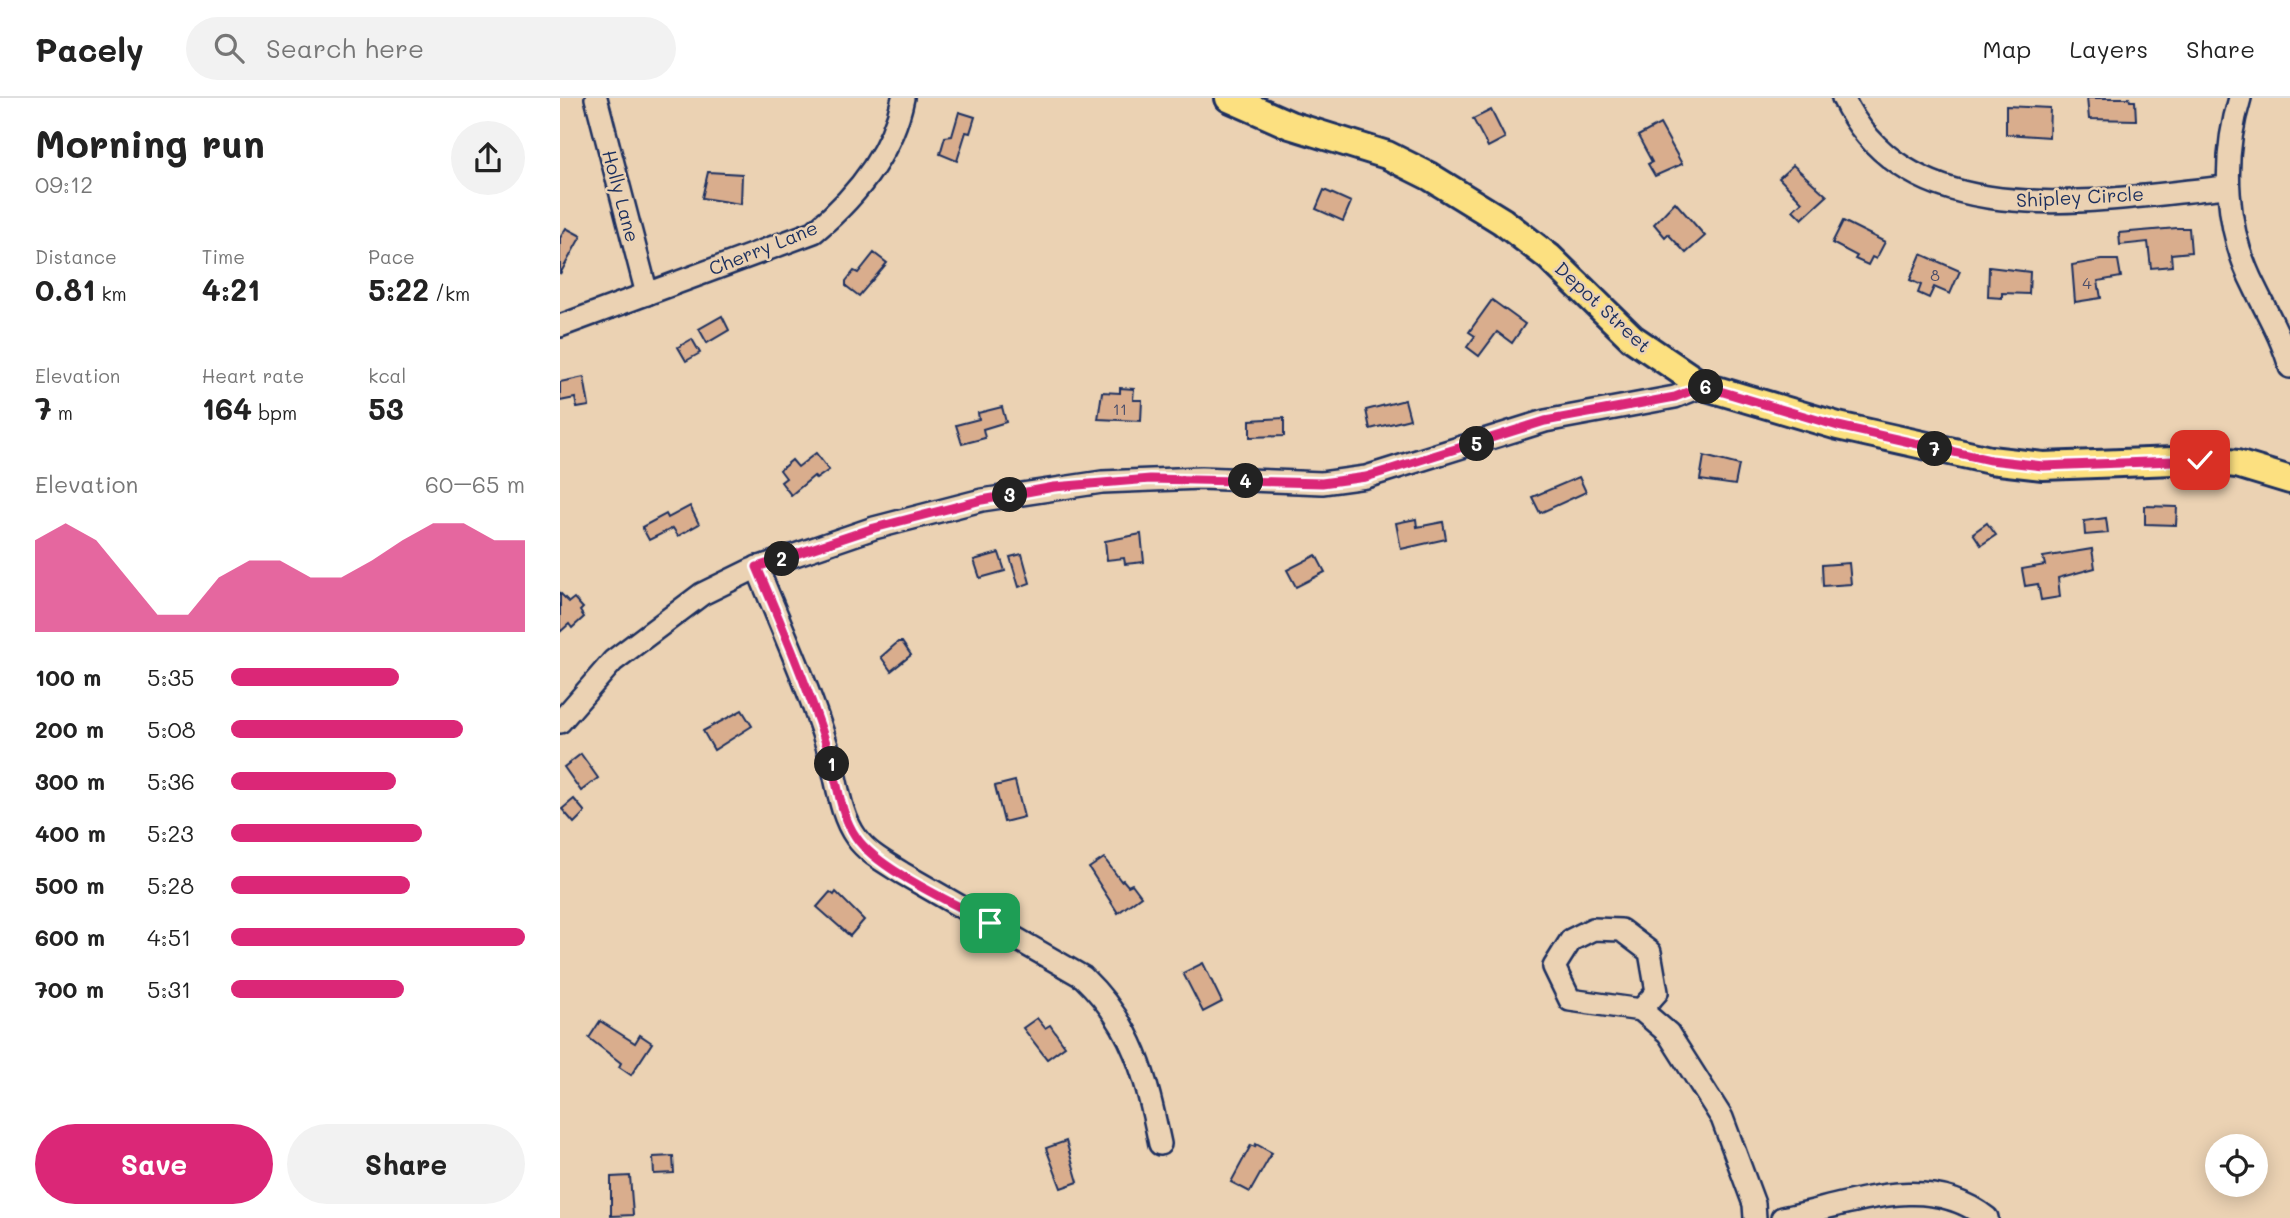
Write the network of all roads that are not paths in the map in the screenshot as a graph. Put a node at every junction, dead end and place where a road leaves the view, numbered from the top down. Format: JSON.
{"nodes":[{"id":1,"x":596,"y":98,"type":"edge"},
{"id":2,"x":903,"y":98,"type":"edge"},
{"id":3,"x":1229,"y":98,"type":"edge"},
{"id":4,"x":1843,"y":98,"type":"edge"},
{"id":5,"x":2240,"y":98,"type":"edge"},
{"id":6,"x":2228,"y":187,"type":"junction"},
{"id":7,"x":647,"y":294,"type":"junction"},
{"id":8,"x":560,"y":326,"type":"edge"},
{"id":9,"x":2285,"y":333,"type":"edge"},
{"id":10,"x":2290,"y":367,"type":"edge"},
{"id":11,"x":1703,"y":386,"type":"junction"},
{"id":12,"x":2290,"y":480,"type":"edge"},
{"id":13,"x":757,"y":567,"type":"junction"},
{"id":14,"x":560,"y":722,"type":"edge"},
{"id":15,"x":1641,"y":1010,"type":"junction"},
{"id":16,"x":1160,"y":1144,"type":"dead end"},
{"id":17,"x":1755,"y":1211,"type":"edge"},
{"id":18,"x":1781,"y":1218,"type":"edge"},
{"id":19,"x":1987,"y":1218,"type":"edge"}],
"edges":[{"from":1,"to":7,"type":"street","name":"Holly Lane"},
{"from":2,"to":7,"type":"street","name":"Cherry Lane"},
{"from":3,"to":11,"type":"main road","name":"Depot Street"},
{"from":4,"to":6,"type":"street","name":"Shipley Circle"},
{"from":5,"to":6,"type":"street"},
{"from":6,"to":9,"type":"street"},
{"from":7,"to":8,"type":"street","name":"Cherry Lane"},
{"from":9,"to":10,"type":"street"},
{"from":11,"to":12,"type":"main road","name":"Depot Street"},
{"from":11,"to":13,"type":"street"},
{"from":13,"to":14,"type":"street"},
{"from":13,"to":16,"type":"street"},
{"from":15,"to":15,"type":"street"},
{"from":15,"to":17,"type":"street"},
{"from":17,"to":18,"type":"street"},
{"from":18,"to":19,"type":"street"}]}
